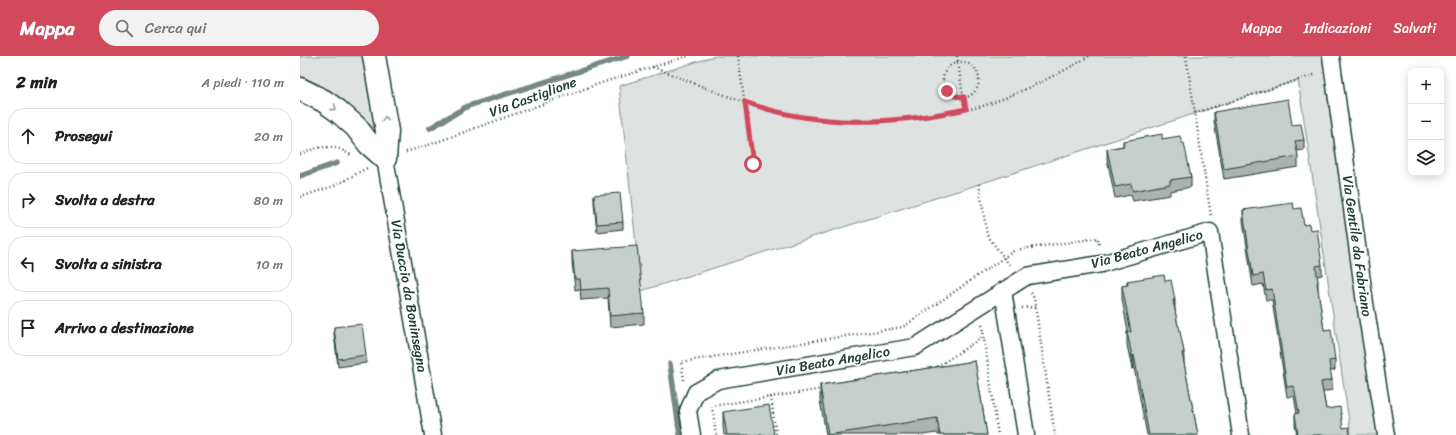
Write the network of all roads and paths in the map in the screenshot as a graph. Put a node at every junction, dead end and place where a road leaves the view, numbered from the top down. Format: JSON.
{"nodes":[{"id":1,"x":374,"y":56,"type":"edge"},
{"id":2,"x":688,"y":56,"type":"edge"},
{"id":3,"x":738,"y":56,"type":"edge"},
{"id":4,"x":957,"y":56,"type":"edge"},
{"id":5,"x":1089,"y":56,"type":"edge"},
{"id":6,"x":1186,"y":56,"type":"edge"},
{"id":7,"x":1331,"y":56,"type":"edge"},
{"id":8,"x":958,"y":62,"type":"junction"},
{"id":9,"x":653,"y":66,"type":"junction"},
{"id":10,"x":1298,"y":80,"type":"dead end"},
{"id":11,"x":300,"y":89,"type":"edge"},
{"id":12,"x":964,"y":97,"type":"junction"},
{"id":13,"x":745,"y":102,"type":"junction"},
{"id":14,"x":966,"y":109,"type":"junction"},
{"id":15,"x":1195,"y":113,"type":"junction"},
{"id":16,"x":300,"y":154,"type":"edge"},
{"id":17,"x":382,"y":155,"type":"junction"},
{"id":18,"x":753,"y":164,"type":"dead end"},
{"id":19,"x":300,"y":197,"type":"edge"},
{"id":20,"x":1210,"y":232,"type":"junction"},
{"id":21,"x":1101,"y":264,"type":"junction"},
{"id":22,"x":1003,"y":291,"type":"junction"},
{"id":23,"x":984,"y":336,"type":"dead end"},
{"id":24,"x":933,"y":369,"type":"edge"},
{"id":25,"x":826,"y":389,"type":"edge"},
{"id":26,"x":771,"y":397,"type":"junction"},
{"id":27,"x":688,"y":411,"type":"junction"},
{"id":28,"x":433,"y":435,"type":"edge"},
{"id":29,"x":692,"y":435,"type":"edge"},
{"id":30,"x":716,"y":435,"type":"edge"},
{"id":31,"x":776,"y":435,"type":"edge"},
{"id":32,"x":1026,"y":435,"type":"edge"},
{"id":33,"x":1241,"y":435,"type":"edge"},
{"id":34,"x":1386,"y":435,"type":"edge"}],
"edges":[{"from":17,"to":1,"type":"main road","one_way":true},
{"from":2,"to":9,"type":"path","name":"Via Castiglione"},
{"from":3,"to":13,"type":"path"},
{"from":4,"to":8,"type":"path"},
{"from":5,"to":14,"type":"path"},
{"from":6,"to":15,"type":"path"},
{"from":7,"to":34,"type":"street","name":"Via Gentile da Fabriano"},
{"from":8,"to":12,"type":"path"},
{"from":8,"to":12,"type":"path"},
{"from":8,"to":12,"type":"path"},
{"from":9,"to":13,"type":"path"},
{"from":9,"to":17,"type":"path","name":"Via Castiglione"},
{"from":10,"to":15,"type":"path"},
{"from":11,"to":17,"type":"main road","one_way":true},
{"from":12,"to":14,"type":"path"},
{"from":13,"to":14,"type":"path"},
{"from":13,"to":18,"type":"path"},
{"from":15,"to":20,"type":"path"},
{"from":16,"to":17,"type":"path"},
{"from":17,"to":19,"type":"path"},
{"from":17,"to":28,"type":"street","name":"Via Duccio da Boninsegna"},
{"from":20,"to":21,"type":"street","name":"Via Beato Angelico"},
{"from":20,"to":33,"type":"street","name":"Via Beato Angelico"},
{"from":21,"to":22,"type":"street","name":"Via Beato Angelico"},
{"from":21,"to":27,"type":"path"},
{"from":22,"to":27,"type":"street","name":"Via Beato Angelico"},
{"from":22,"to":32,"type":"street"},
{"from":23,"to":24,"type":"path"},
{"from":25,"to":26,"type":"path"},
{"from":26,"to":30,"type":"path"},
{"from":26,"to":31,"type":"path"},
{"from":27,"to":29,"type":"street"}]}
